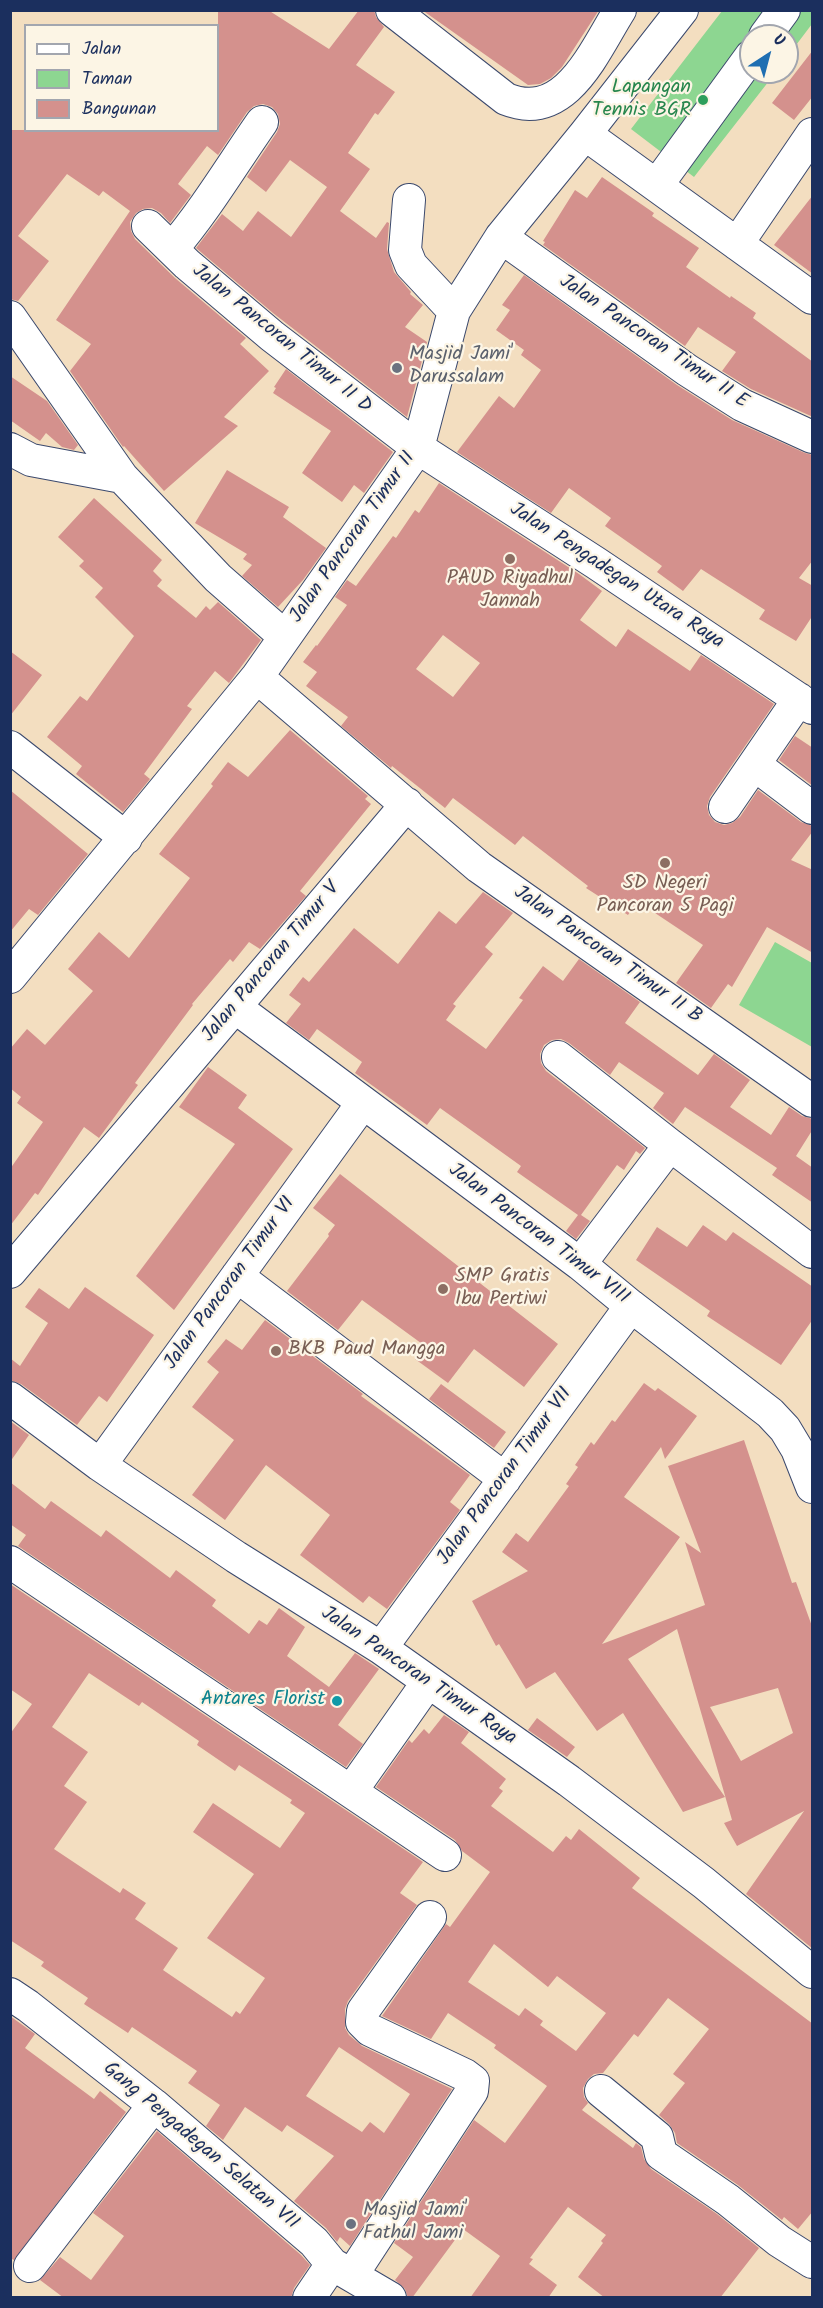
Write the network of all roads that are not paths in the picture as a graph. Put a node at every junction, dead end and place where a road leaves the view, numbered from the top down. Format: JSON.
{"nodes":[{"id":1,"x":392,"y":10,"type":"edge"},
{"id":2,"x":620,"y":10,"type":"edge"},
{"id":3,"x":784,"y":10,"type":"edge"},
{"id":4,"x":670,"y":15,"type":"edge"},
{"id":5,"x":774,"y":24,"type":"edge"},
{"id":6,"x":739,"y":72,"type":"edge"},
{"id":7,"x":262,"y":122,"type":"dead end"},
{"id":8,"x":585,"y":134,"type":"junction"},
{"id":9,"x":813,"y":134,"type":"edge"},
{"id":10,"x":657,"y":185,"type":"junction"},
{"id":11,"x":409,"y":200,"type":"dead end"},
{"id":12,"x":148,"y":226,"type":"dead end"},
{"id":13,"x":501,"y":237,"type":"junction"},
{"id":14,"x":737,"y":244,"type":"junction"},
{"id":15,"x":172,"y":249,"type":"junction"},
{"id":16,"x":813,"y":298,"type":"edge"},
{"id":17,"x":454,"y":311,"type":"junction"},
{"id":18,"x":10,"y":317,"type":"edge"},
{"id":19,"x":813,"y":437,"type":"edge"},
{"id":20,"x":418,"y":448,"type":"junction"},
{"id":21,"x":10,"y":449,"type":"edge"},
{"id":22,"x":122,"y":477,"type":"junction"},
{"id":23,"x":284,"y":636,"type":"junction"},
{"id":24,"x":257,"y":677,"type":"junction"},
{"id":25,"x":806,"y":703,"type":"edge"},
{"id":26,"x":10,"y":747,"type":"edge"},
{"id":27,"x":755,"y":765,"type":"junction"},
{"id":28,"x":407,"y":804,"type":"junction"},
{"id":29,"x":725,"y":807,"type":"dead end"},
{"id":30,"x":813,"y":808,"type":"edge"},
{"id":31,"x":126,"y":838,"type":"junction"},
{"id":32,"x":15,"y":965,"type":"edge"},
{"id":33,"x":235,"y":1007,"type":"junction"},
{"id":34,"x":558,"y":1056,"type":"dead end"},
{"id":35,"x":813,"y":1101,"type":"edge"},
{"id":36,"x":362,"y":1104,"type":"junction"},
{"id":37,"x":670,"y":1145,"type":"junction"},
{"id":38,"x":813,"y":1252,"type":"edge"},
{"id":39,"x":580,"y":1264,"type":"junction"},
{"id":40,"x":10,"y":1272,"type":"edge"},
{"id":41,"x":237,"y":1276,"type":"junction"},
{"id":42,"x":631,"y":1306,"type":"junction"},
{"id":43,"x":10,"y":1398,"type":"edge"},
{"id":44,"x":100,"y":1465,"type":"junction"},
{"id":45,"x":505,"y":1479,"type":"junction"},
{"id":46,"x":813,"y":1487,"type":"edge"},
{"id":47,"x":10,"y":1562,"type":"edge"},
{"id":48,"x":381,"y":1648,"type":"junction"},
{"id":49,"x":428,"y":1682,"type":"junction"},
{"id":50,"x":352,"y":1790,"type":"junction"},
{"id":51,"x":445,"y":1855,"type":"dead end"},
{"id":52,"x":430,"y":1917,"type":"dead end"},
{"id":53,"x":813,"y":1972,"type":"edge"},
{"id":54,"x":10,"y":1994,"type":"edge"},
{"id":55,"x":601,"y":2091,"type":"dead end"},
{"id":56,"x":154,"y":2105,"type":"junction"},
{"id":57,"x":813,"y":2262,"type":"edge"},
{"id":58,"x":30,"y":2266,"type":"dead end"},
{"id":59,"x":342,"y":2269,"type":"junction"},
{"id":60,"x":309,"y":2298,"type":"edge"},
{"id":61,"x":390,"y":2298,"type":"edge"}],
"edges":[{"from":1,"to":2,"type":"street"},
{"from":3,"to":5,"type":"street"},
{"from":4,"to":8,"type":"street","name":"Jalan Pancoran Timur II"},
{"from":6,"to":10,"type":"street"},
{"from":7,"to":15,"type":"street"},
{"from":8,"to":10,"type":"street"},
{"from":8,"to":13,"type":"street","name":"Jalan Pancoran Timur II"},
{"from":9,"to":14,"type":"street"},
{"from":10,"to":14,"type":"street"},
{"from":11,"to":17,"type":"street"},
{"from":12,"to":15,"type":"street","name":"Jalan Pancoran Timur II D"},
{"from":13,"to":17,"type":"street","name":"Jalan Pancoran Timur II"},
{"from":13,"to":19,"type":"street","name":"Jalan Pancoran Timur II E"},
{"from":14,"to":16,"type":"street"},
{"from":15,"to":20,"type":"street","name":"Jalan Pancoran Timur II D"},
{"from":17,"to":20,"type":"street","name":"Jalan Pancoran Timur II"},
{"from":18,"to":22,"type":"street"},
{"from":20,"to":23,"type":"street","name":"Jalan Pancoran Timur II"},
{"from":20,"to":25,"type":"street","name":"Jalan Pengadegan Utara Raya"},
{"from":21,"to":22,"type":"street"},
{"from":22,"to":23,"type":"street"},
{"from":23,"to":24,"type":"street","name":"Jalan Pancoran Timur II"},
{"from":24,"to":28,"type":"street"},
{"from":24,"to":31,"type":"street","name":"Jalan Pancoran Timur II"},
{"from":25,"to":27,"type":"street"},
{"from":26,"to":31,"type":"street"},
{"from":27,"to":29,"type":"street"},
{"from":27,"to":30,"type":"street"},
{"from":28,"to":33,"type":"street","name":"Jalan Pancoran Timur V"},
{"from":28,"to":35,"type":"street","name":"Jalan Pancoran Timur II B"},
{"from":31,"to":32,"type":"street","name":"Jalan Pancoran Timur II"},
{"from":33,"to":36,"type":"street","name":"Jalan Pancoran Timur VIII"},
{"from":33,"to":40,"type":"street","name":"Jalan Pancoran Timur V"},
{"from":34,"to":37,"type":"street"},
{"from":36,"to":39,"type":"street","name":"Jalan Pancoran Timur VIII"},
{"from":36,"to":41,"type":"street","name":"Jalan Pancoran Timur VI"},
{"from":37,"to":38,"type":"street"},
{"from":37,"to":39,"type":"street"},
{"from":39,"to":42,"type":"street","name":"Jalan Pancoran Timur VIII"},
{"from":41,"to":44,"type":"street","name":"Jalan Pancoran Timur VI"},
{"from":41,"to":45,"type":"street"},
{"from":42,"to":45,"type":"street","name":"Jalan Pancoran Timur VII"},
{"from":42,"to":46,"type":"street","name":"Jalan Pancoran Timur VIII"},
{"from":43,"to":44,"type":"street","name":"Jalan Pancoran Timur Raya"},
{"from":44,"to":48,"type":"street","name":"Jalan Pancoran Timur Raya"},
{"from":45,"to":48,"type":"street","name":"Jalan Pancoran Timur VII"},
{"from":47,"to":50,"type":"street"},
{"from":48,"to":49,"type":"street","name":"Jalan Pancoran Timur Raya"},
{"from":49,"to":50,"type":"street"},
{"from":49,"to":53,"type":"street","name":"Jalan Pancoran Timur Raya"},
{"from":50,"to":51,"type":"street"},
{"from":52,"to":59,"type":"street"},
{"from":54,"to":56,"type":"street","name":"Gang Pengadegan Selatan VII"},
{"from":55,"to":57,"type":"street"},
{"from":56,"to":58,"type":"street"},
{"from":56,"to":59,"type":"street","name":"Gang Pengadegan Selatan VII"},
{"from":59,"to":60,"type":"street"},
{"from":59,"to":61,"type":"street","name":"Gang Pengadegan Selatan VII"}]}
